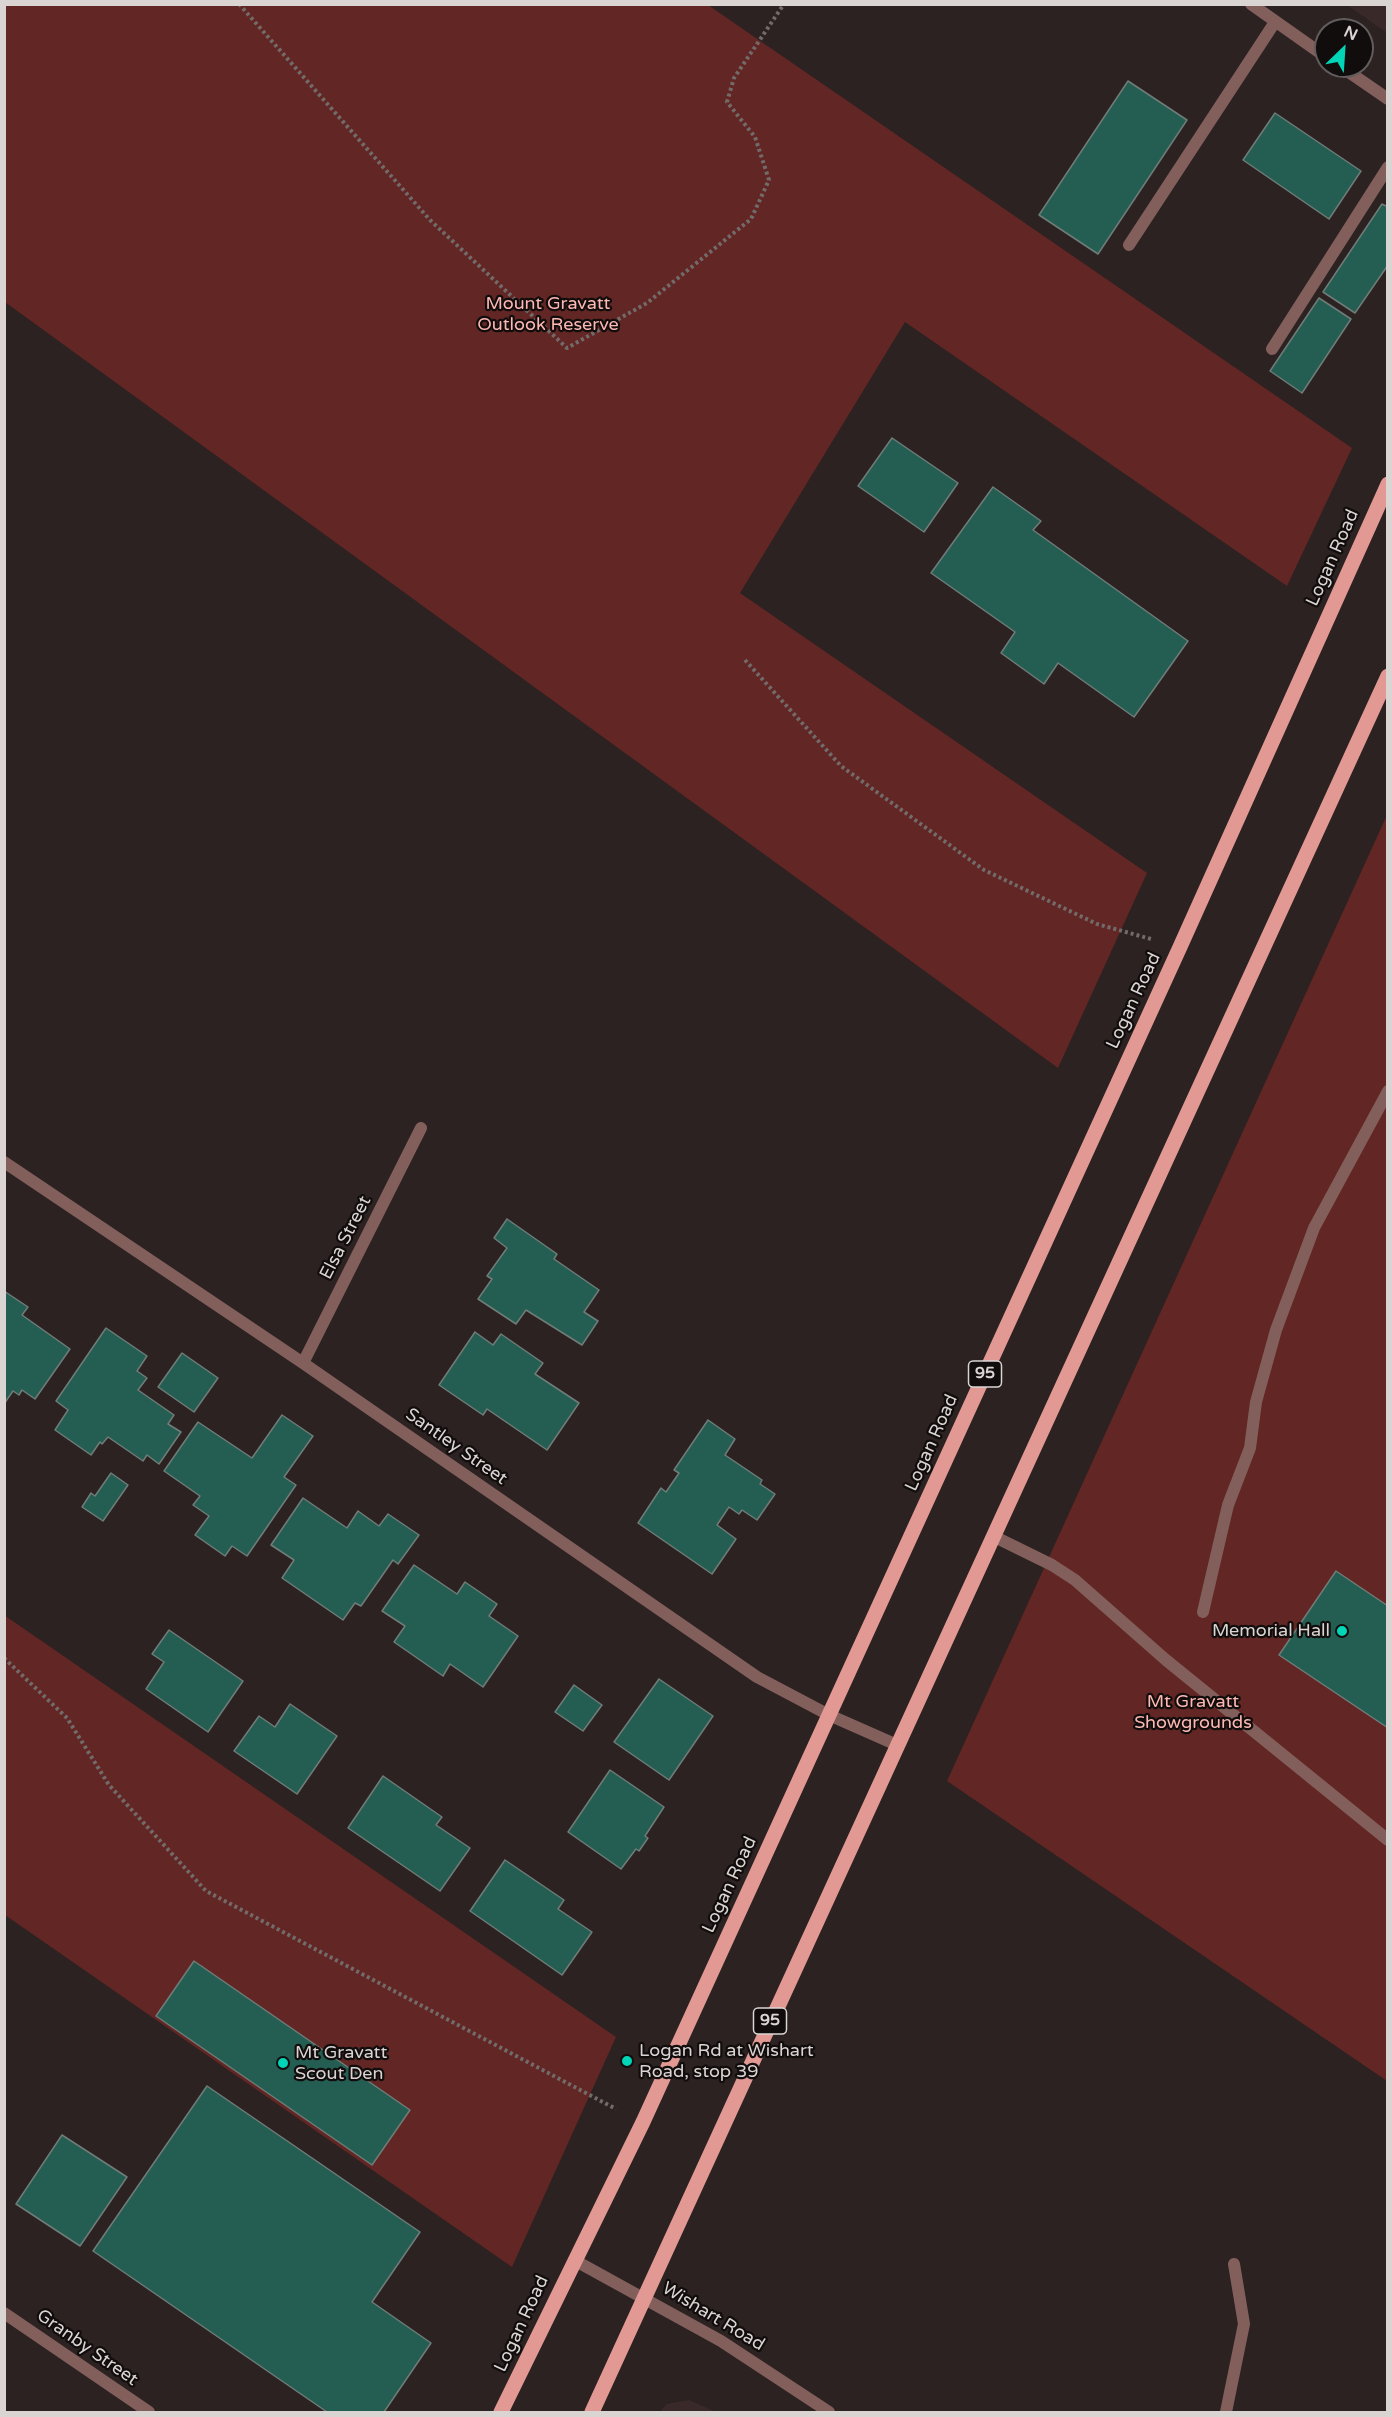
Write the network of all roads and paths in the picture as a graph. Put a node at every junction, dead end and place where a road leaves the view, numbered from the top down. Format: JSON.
{"nodes":[{"id":1,"x":240,"y":4,"type":"edge"},
{"id":2,"x":784,"y":4,"type":"edge"},
{"id":3,"x":1251,"y":4,"type":"edge"},
{"id":4,"x":1275,"y":22,"type":"junction"},
{"id":5,"x":1314,"y":49,"type":"edge"},
{"id":6,"x":1357,"y":78,"type":"edge"},
{"id":7,"x":1388,"y":99,"type":"edge"},
{"id":8,"x":1388,"y":167,"type":"edge"},
{"id":9,"x":1129,"y":245,"type":"dead end"},
{"id":10,"x":1272,"y":349,"type":"dead end"},
{"id":11,"x":1388,"y":484,"type":"edge"},
{"id":12,"x":745,"y":660,"type":"dead end"},
{"id":13,"x":1388,"y":676,"type":"edge"},
{"id":14,"x":1180,"y":947,"type":"junction"},
{"id":15,"x":1388,"y":1091,"type":"edge"},
{"id":16,"x":421,"y":1128,"type":"dead end"},
{"id":17,"x":4,"y":1162,"type":"edge"},
{"id":18,"x":303,"y":1363,"type":"junction"},
{"id":19,"x":993,"y":1536,"type":"junction"},
{"id":20,"x":1203,"y":1612,"type":"dead end"},
{"id":21,"x":4,"y":1658,"type":"edge"},
{"id":22,"x":829,"y":1715,"type":"junction"},
{"id":23,"x":897,"y":1745,"type":"junction"},
{"id":24,"x":1388,"y":1840,"type":"edge"},
{"id":25,"x":643,"y":2122,"type":"junction"},
{"id":26,"x":574,"y":2260,"type":"junction"},
{"id":27,"x":1234,"y":2264,"type":"dead end"},
{"id":28,"x":644,"y":2298,"type":"junction"},
{"id":29,"x":4,"y":2313,"type":"edge"},
{"id":30,"x":149,"y":2412,"type":"edge"},
{"id":31,"x":501,"y":2412,"type":"edge"},
{"id":32,"x":592,"y":2412,"type":"edge"},
{"id":33,"x":829,"y":2412,"type":"edge"},
{"id":34,"x":1226,"y":2412,"type":"edge"}],
"edges":[{"from":1,"to":2,"type":"path"},
{"from":3,"to":4,"type":"street"},
{"from":4,"to":5,"type":"street"},
{"from":4,"to":9,"type":"street"},
{"from":6,"to":7,"type":"street"},
{"from":8,"to":10,"type":"street"},
{"from":11,"to":14,"type":"main road","name":"Logan Road","number":"95"},
{"from":12,"to":14,"type":"path"},
{"from":13,"to":19,"type":"main road","number":"95"},
{"from":14,"to":22,"type":"main road","name":"Logan Road","number":"95"},
{"from":15,"to":20,"type":"street"},
{"from":16,"to":18,"type":"street","name":"Elsa Street"},
{"from":17,"to":18,"type":"street","name":"Santley Street"},
{"from":18,"to":22,"type":"street","name":"Santley Street"},
{"from":19,"to":23,"type":"main road","number":"95"},
{"from":19,"to":24,"type":"street"},
{"from":21,"to":25,"type":"path"},
{"from":22,"to":23,"type":"street","name":"Santley Street"},
{"from":22,"to":25,"type":"main road","name":"Logan Road","number":"95"},
{"from":23,"to":28,"type":"main road","number":"95"},
{"from":25,"to":26,"type":"main road","name":"Logan Road","number":"95"},
{"from":26,"to":28,"type":"street","name":"Wishart Road"},
{"from":26,"to":31,"type":"main road","name":"Logan Road","number":"95"},
{"from":27,"to":34,"type":"street"},
{"from":28,"to":32,"type":"main road","number":"95"},
{"from":28,"to":33,"type":"street","name":"Wishart Road"},
{"from":29,"to":30,"type":"street","name":"Granby Street"}]}
